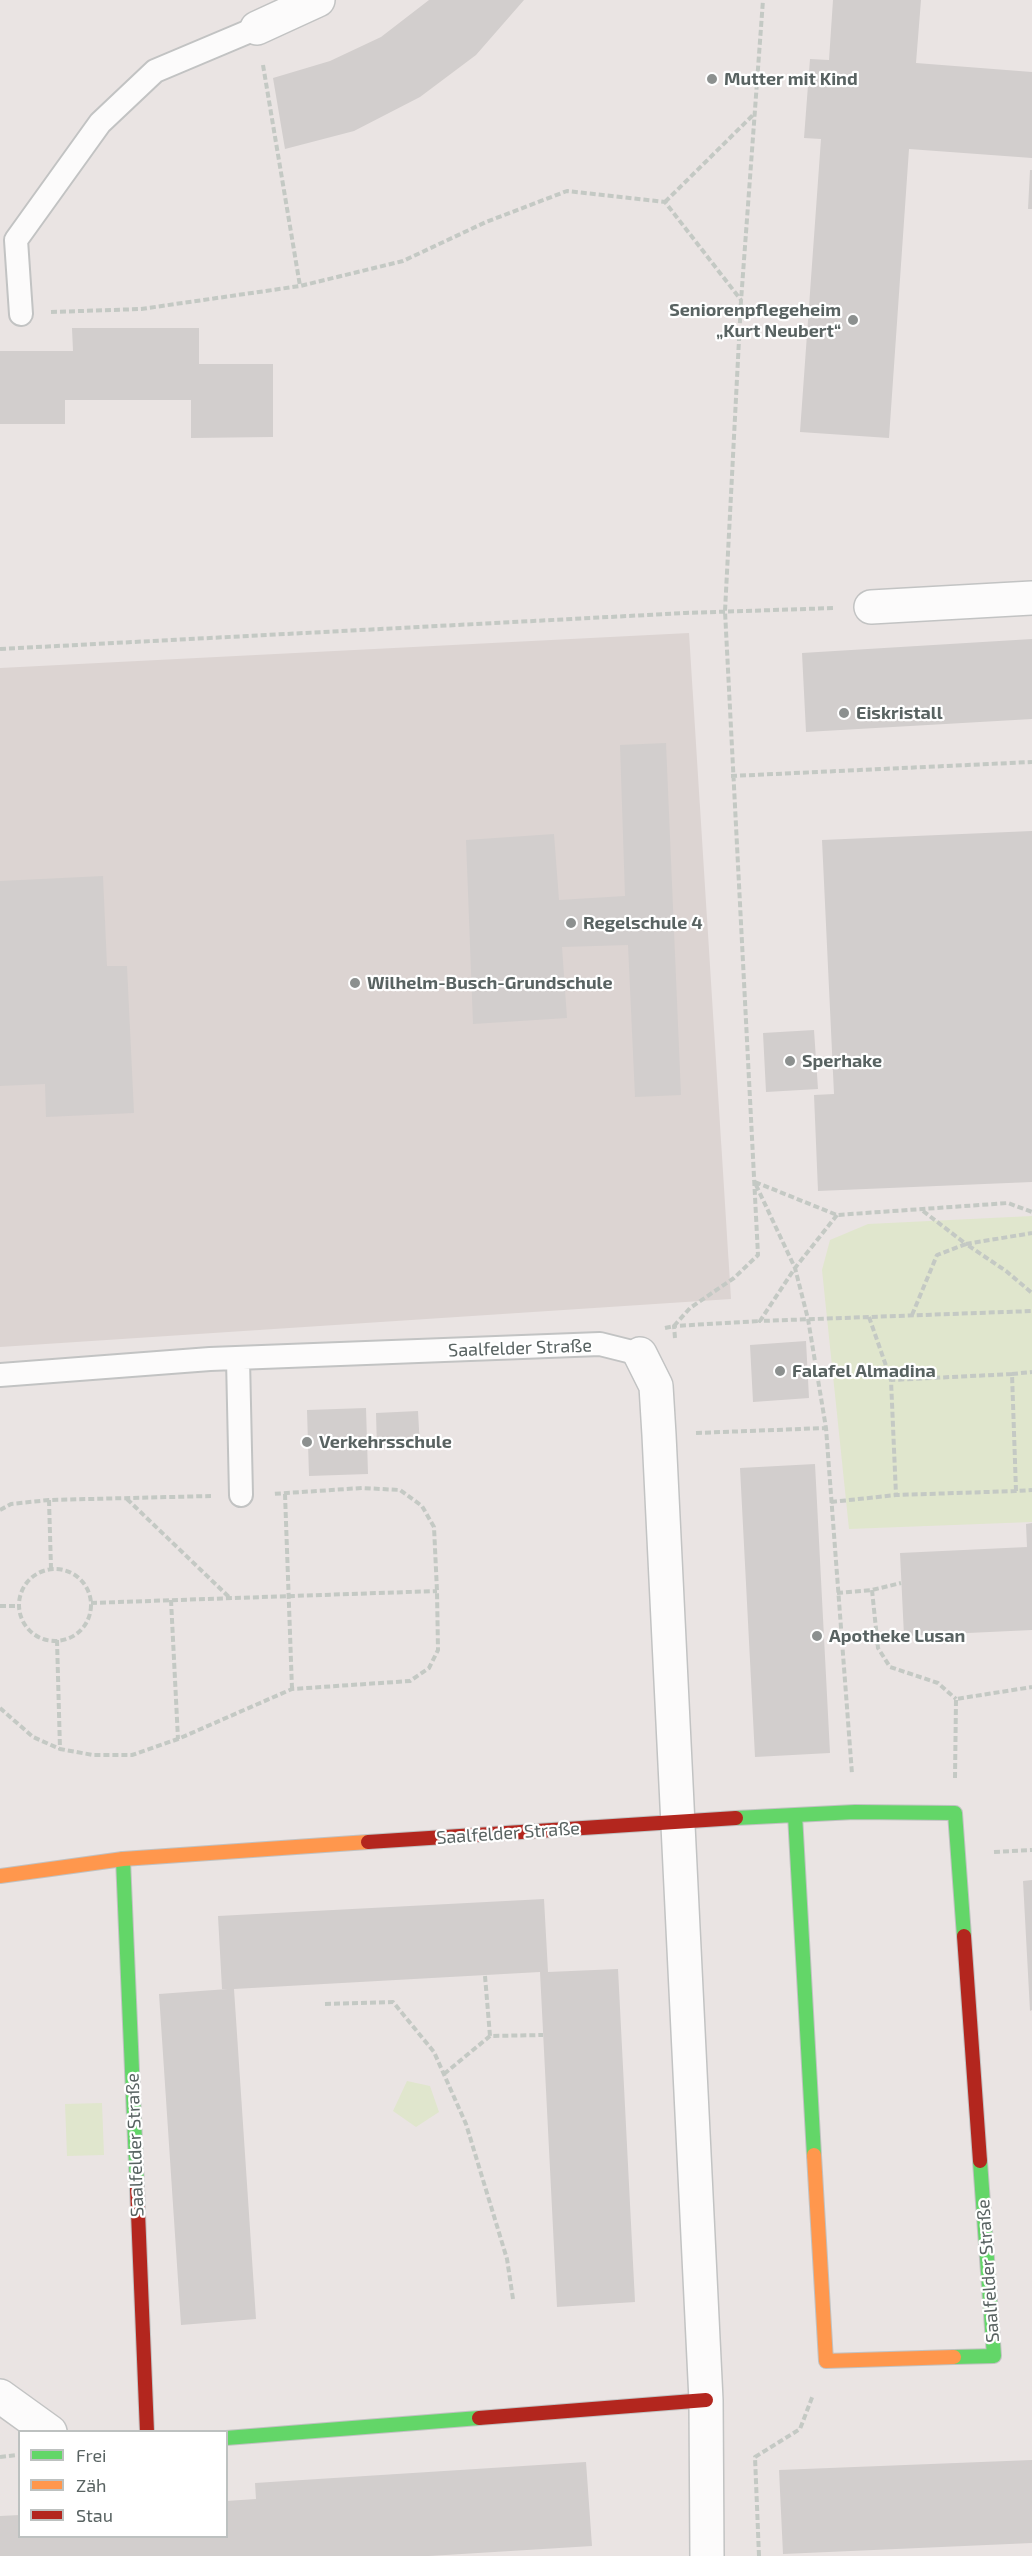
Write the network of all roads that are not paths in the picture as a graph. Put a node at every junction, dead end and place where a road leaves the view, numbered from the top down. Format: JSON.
{"nodes":[{"id":1,"x":318,"y":0,"type":"edge"},
{"id":2,"x":257,"y":28,"type":"joint"},
{"id":3,"x":21,"y":314,"type":"road end"},
{"id":4,"x":1032,"y":598,"type":"edge"},
{"id":5,"x":871,"y":607,"type":"road end"},
{"id":6,"x":640,"y":1354,"type":"joint"},
{"id":7,"x":238,"y":1359,"type":"junction"},
{"id":8,"x":0,"y":1375,"type":"edge"},
{"id":9,"x":241,"y":1495,"type":"road end"},
{"id":10,"x":795,"y":1815,"type":"junction"},
{"id":11,"x":678,"y":1821,"type":"junction"},
{"id":12,"x":123,"y":1859,"type":"junction"},
{"id":13,"x":0,"y":1876,"type":"edge"},
{"id":14,"x":0,"y":2396,"type":"edge"},
{"id":15,"x":706,"y":2400,"type":"junction"},
{"id":16,"x":47,"y":2430,"type":"edge"},
{"id":17,"x":147,"y":2430,"type":"edge"},
{"id":18,"x":228,"y":2438,"type":"edge"},
{"id":19,"x":707,"y":2556,"type":"edge"}],
"edges":[{"from":1,"to":2,"type":"street"},
{"from":2,"to":3,"type":"lane"},
{"from":4,"to":5,"type":"street"},
{"from":6,"to":7,"type":"lane","name":"Saalfelder Straße"},
{"from":6,"to":11,"type":"street","name":"Saalfelder Straße"},
{"from":7,"to":8,"type":"lane","name":"Saalfelder Straße"},
{"from":7,"to":9,"type":"lane"},
{"from":10,"to":10,"type":"street","name":"Saalfelder Straße"},
{"from":10,"to":11,"type":"street","name":"Saalfelder Straße"},
{"from":11,"to":12,"type":"street","name":"Saalfelder Straße"},
{"from":11,"to":15,"type":"street","name":"Saalfelder Straße"},
{"from":12,"to":13,"type":"street","name":"Saalfelder Straße"},
{"from":12,"to":17,"type":"street","name":"Saalfelder Straße"},
{"from":14,"to":16,"type":"street"},
{"from":15,"to":18,"type":"street"},
{"from":15,"to":19,"type":"street","name":"Saalfelder Straße"}]}
